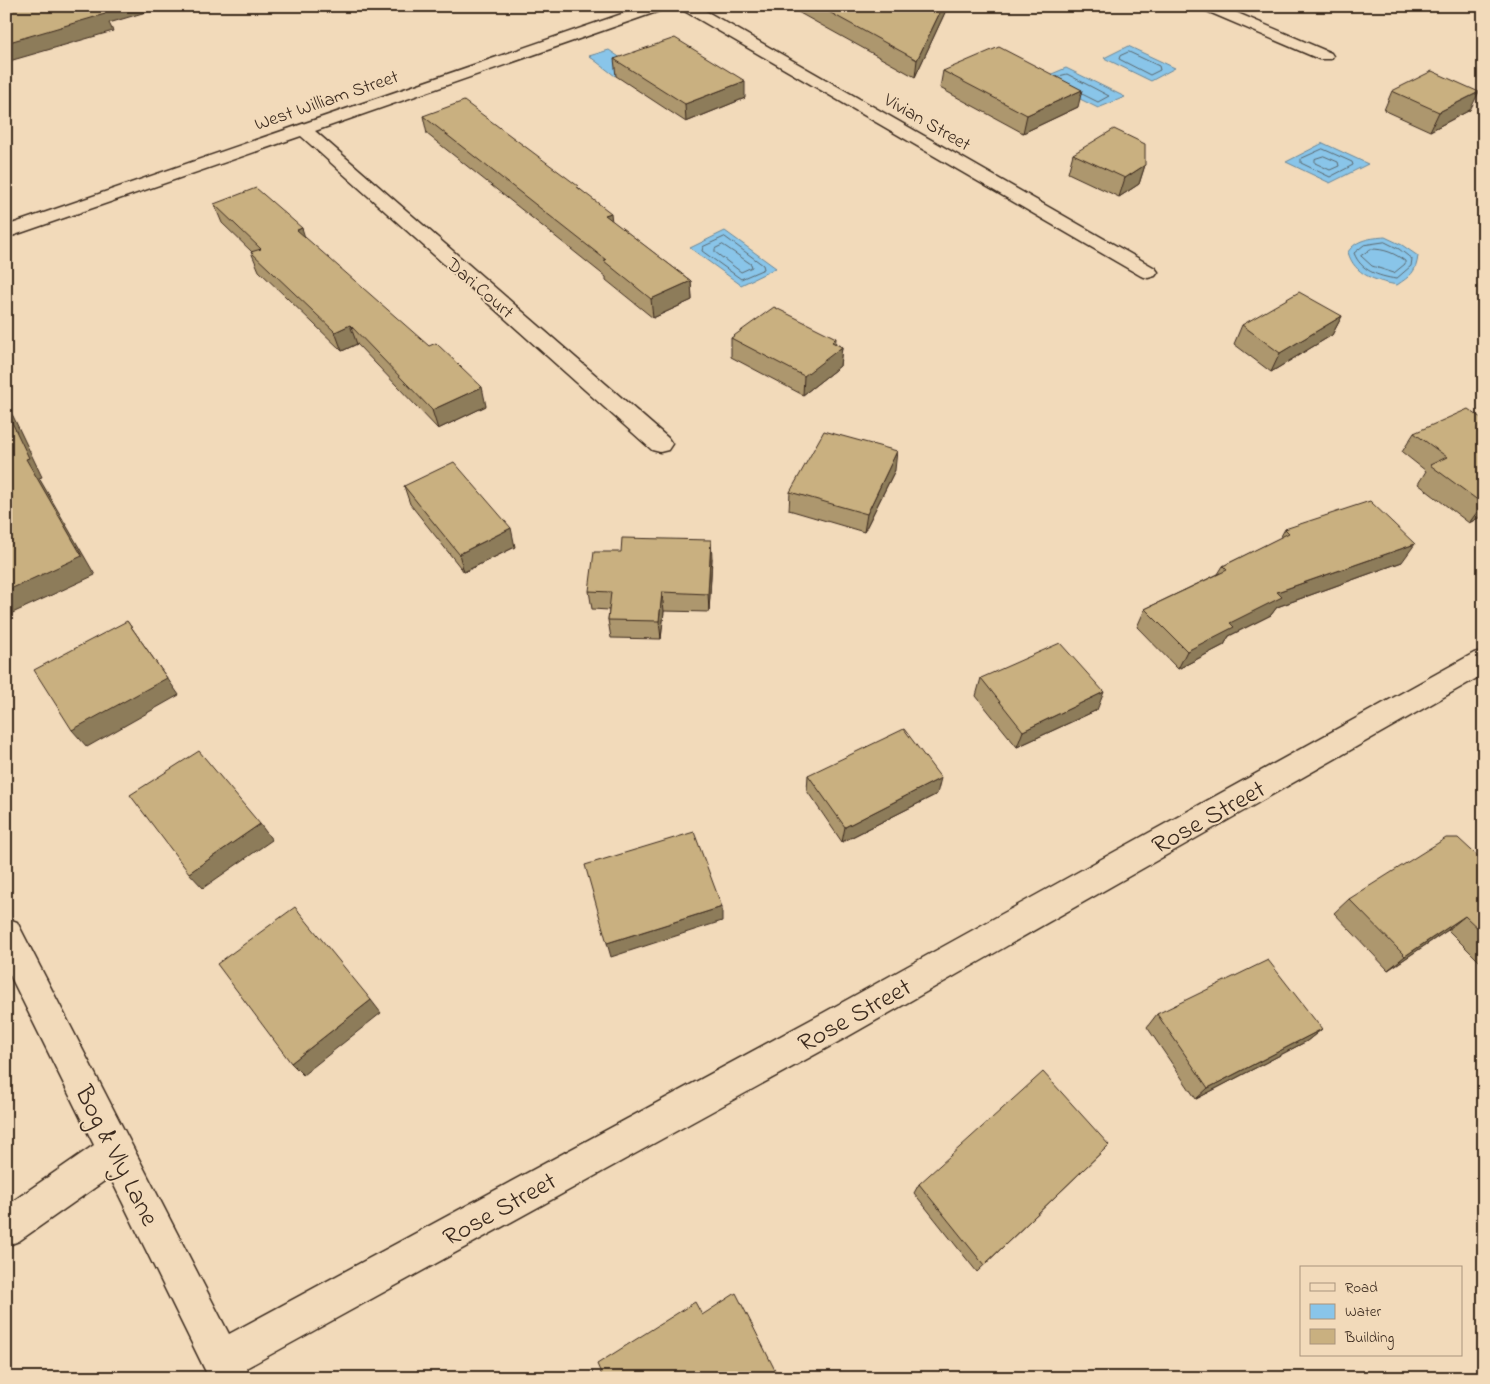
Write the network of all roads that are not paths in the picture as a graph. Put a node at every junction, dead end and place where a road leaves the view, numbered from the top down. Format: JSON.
{"nodes":[{"id":1,"x":660,"y":6,"type":"edge"},
{"id":2,"x":686,"y":6,"type":"edge"},
{"id":3,"x":1207,"y":6,"type":"edge"},
{"id":4,"x":1325,"y":56,"type":"dead end"},
{"id":5,"x":303,"y":129,"type":"junction"},
{"id":6,"x":6,"y":232,"type":"edge"},
{"id":7,"x":1148,"y":272,"type":"dead end"},
{"id":8,"x":660,"y":444,"type":"dead end"},
{"id":9,"x":1484,"y":661,"type":"edge"},
{"id":10,"x":6,"y":933,"type":"edge"},
{"id":11,"x":116,"y":1151,"type":"junction"},
{"id":12,"x":6,"y":1228,"type":"edge"},
{"id":13,"x":226,"y":1369,"type":"edge"}],
"edges":[{"from":1,"to":5,"type":"street","name":"West William Street"},
{"from":2,"to":7,"type":"street","name":"Vivian Street"},
{"from":3,"to":4,"type":"street"},
{"from":5,"to":6,"type":"street","name":"West William Street"},
{"from":5,"to":8,"type":"street","name":"Dari Court"},
{"from":9,"to":13,"type":"street","name":"Rose Street"},
{"from":10,"to":11,"type":"street","name":"Bog & Vly Lane"},
{"from":11,"to":12,"type":"street"},
{"from":11,"to":13,"type":"street","name":"Bog & Vly Lane"}]}
